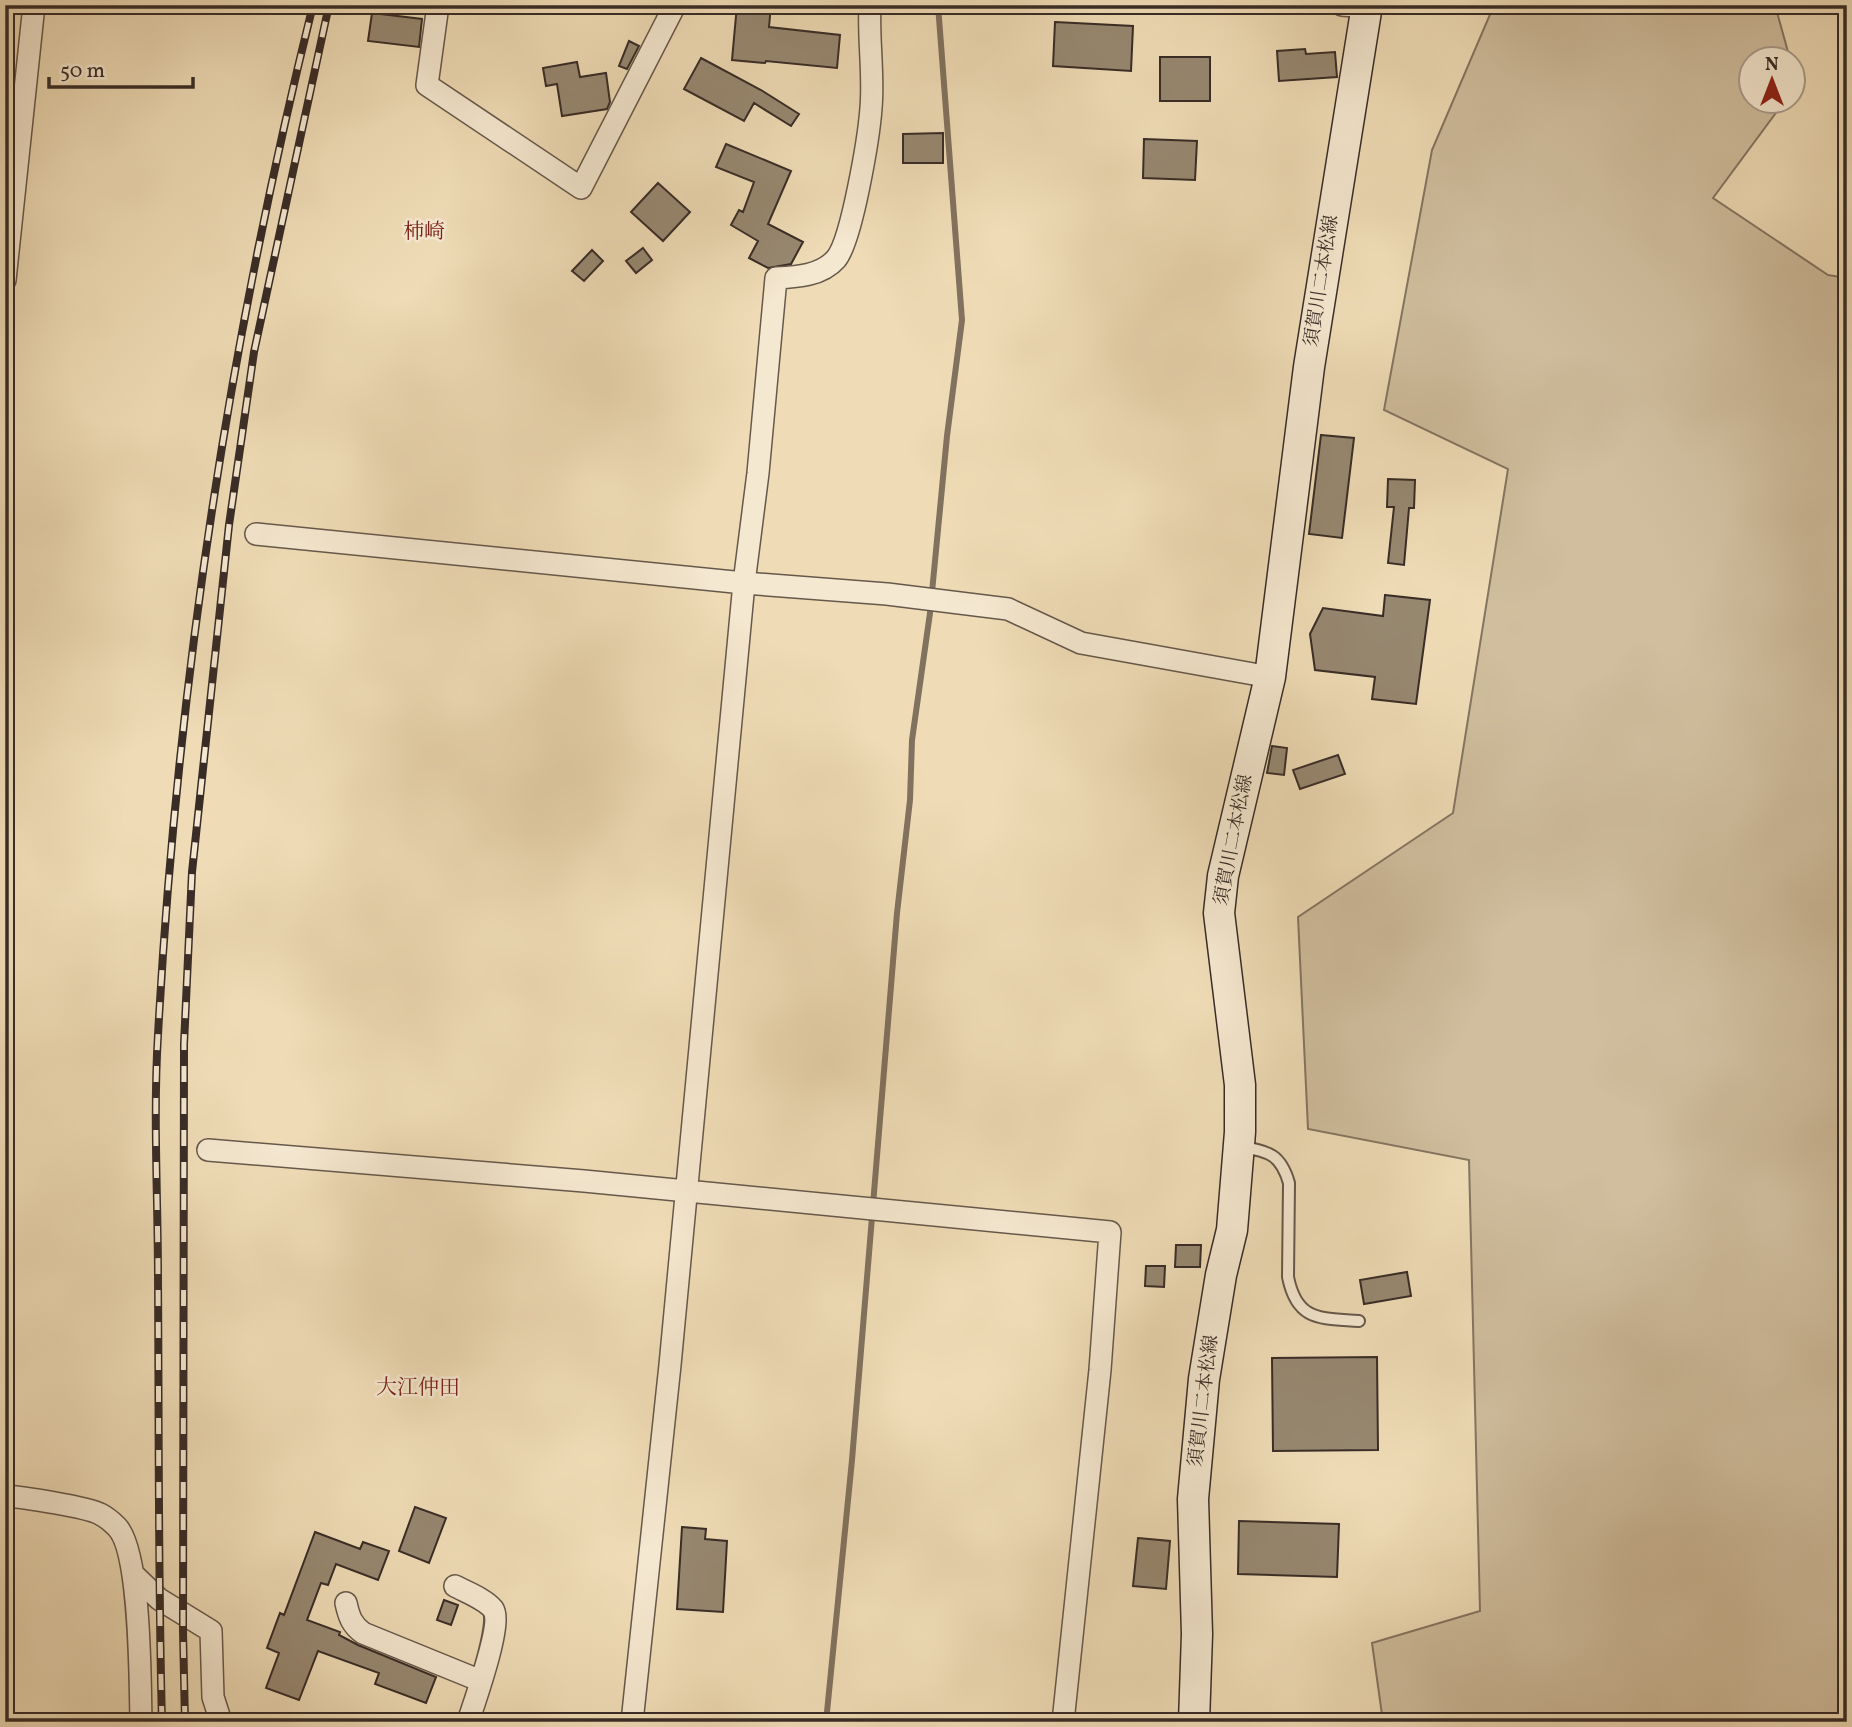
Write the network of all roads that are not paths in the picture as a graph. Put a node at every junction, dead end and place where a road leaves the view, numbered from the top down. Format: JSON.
{"nodes":[{"id":1,"x":34,"y":5,"type":"edge"},
{"id":2,"x":438,"y":5,"type":"edge"},
{"id":3,"x":675,"y":5,"type":"edge"},
{"id":4,"x":870,"y":5,"type":"edge"},
{"id":5,"x":1358,"y":6,"type":"edge"},
{"id":6,"x":5,"y":280,"type":"edge"},
{"id":7,"x":256,"y":534,"type":"dead end"},
{"id":8,"x":744,"y":583,"type":"junction"},
{"id":9,"x":1270,"y":677,"type":"junction"},
{"id":10,"x":1239,"y":1147,"type":"junction"},
{"id":11,"x":208,"y":1150,"type":"dead end"},
{"id":12,"x":684,"y":1192,"type":"junction"},
{"id":13,"x":1359,"y":1321,"type":"dead end"},
{"id":14,"x":5,"y":1496,"type":"edge"},
{"id":15,"x":134,"y":1575,"type":"junction"},
{"id":16,"x":455,"y":1586,"type":"dead end"},
{"id":17,"x":346,"y":1603,"type":"dead end"},
{"id":18,"x":481,"y":1681,"type":"junction"},
{"id":19,"x":141,"y":1722,"type":"edge"},
{"id":20,"x":221,"y":1722,"type":"edge"},
{"id":21,"x":468,"y":1722,"type":"edge"},
{"id":22,"x":632,"y":1722,"type":"edge"},
{"id":23,"x":1063,"y":1722,"type":"edge"},
{"id":24,"x":1194,"y":1722,"type":"edge"}],
"edges":[{"from":1,"to":6,"type":"street"},
{"from":2,"to":3,"type":"street"},
{"from":4,"to":8,"type":"street"},
{"from":5,"to":9,"type":"main road","name":"須賀川二本松線"},
{"from":7,"to":8,"type":"street"},
{"from":8,"to":9,"type":"street"},
{"from":8,"to":12,"type":"street"},
{"from":9,"to":10,"type":"main road","name":"須賀川二本松線"},
{"from":10,"to":13,"type":"lane"},
{"from":10,"to":24,"type":"main road","name":"須賀川二本松線"},
{"from":11,"to":12,"type":"street"},
{"from":12,"to":22,"type":"street"},
{"from":12,"to":23,"type":"street"},
{"from":14,"to":15,"type":"street"},
{"from":15,"to":19,"type":"street"},
{"from":15,"to":20,"type":"street"},
{"from":16,"to":18,"type":"street"},
{"from":17,"to":18,"type":"street"},
{"from":18,"to":21,"type":"street"}]}
